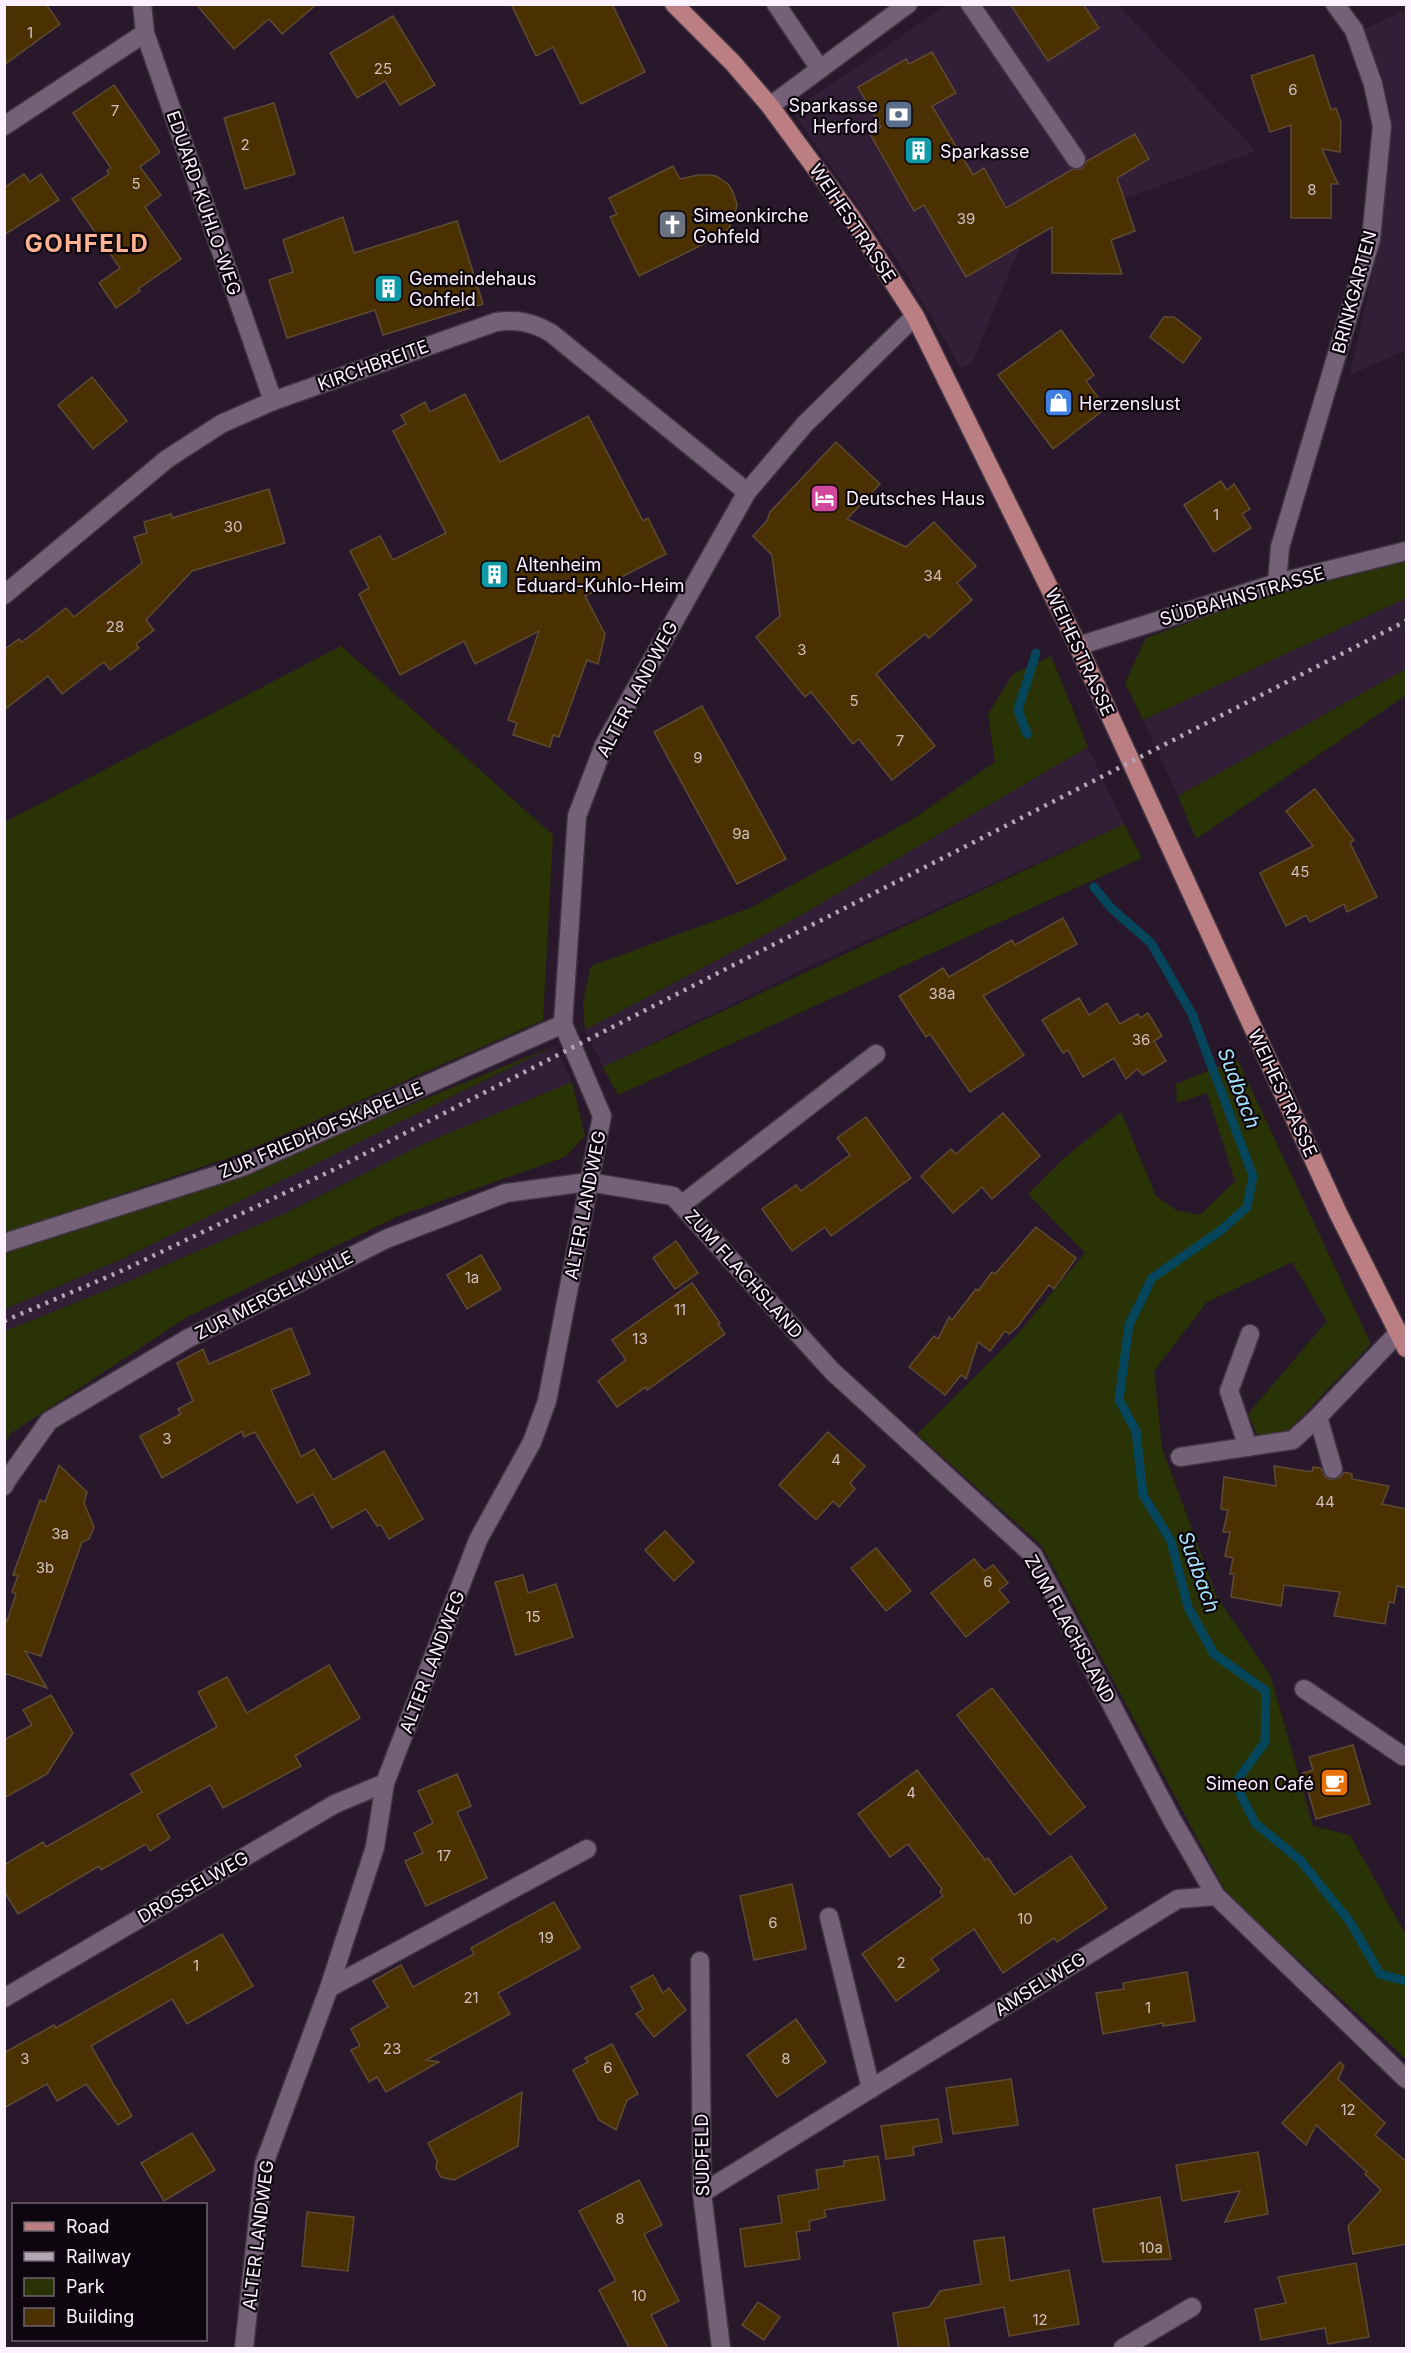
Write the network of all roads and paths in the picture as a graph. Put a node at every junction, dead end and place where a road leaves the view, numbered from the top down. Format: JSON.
{"nodes":[{"id":1,"x":142,"y":4,"type":"edge"},
{"id":2,"x":674,"y":4,"type":"edge"},
{"id":3,"x":776,"y":4,"type":"edge"},
{"id":4,"x":970,"y":4,"type":"edge"},
{"id":5,"x":1335,"y":4,"type":"edge"},
{"id":6,"x":906,"y":5,"type":"edge"},
{"id":7,"x":145,"y":33,"type":"junction"},
{"id":8,"x":820,"y":69,"type":"junction"},
{"id":9,"x":770,"y":106,"type":"junction"},
{"id":10,"x":4,"y":126,"type":"edge"},
{"id":11,"x":1076,"y":159,"type":"dead end"},
{"id":12,"x":915,"y":316,"type":"junction"},
{"id":13,"x":273,"y":401,"type":"junction"},
{"id":14,"x":747,"y":492,"type":"junction"},
{"id":15,"x":1407,"y":551,"type":"edge"},
{"id":16,"x":1277,"y":583,"type":"junction"},
{"id":17,"x":4,"y":596,"type":"edge"},
{"id":18,"x":1078,"y":646,"type":"junction"},
{"id":19,"x":563,"y":1024,"type":"junction"},
{"id":20,"x":876,"y":1054,"type":"dead end"},
{"id":21,"x":588,"y":1182,"type":"junction"},
{"id":22,"x":681,"y":1205,"type":"junction"},
{"id":23,"x":4,"y":1243,"type":"edge"},
{"id":24,"x":1250,"y":1334,"type":"dead end"},
{"id":25,"x":1403,"y":1340,"type":"edge"},
{"id":26,"x":1318,"y":1417,"type":"junction"},
{"id":27,"x":1248,"y":1447,"type":"junction"},
{"id":28,"x":1180,"y":1457,"type":"dead end"},
{"id":29,"x":1333,"y":1469,"type":"dead end"},
{"id":30,"x":4,"y":1486,"type":"edge"},
{"id":31,"x":1304,"y":1689,"type":"dead end"},
{"id":32,"x":1407,"y":1756,"type":"edge"},
{"id":33,"x":385,"y":1783,"type":"junction"},
{"id":34,"x":587,"y":1849,"type":"dead end"},
{"id":35,"x":1216,"y":1896,"type":"junction"},
{"id":36,"x":829,"y":1917,"type":"dead end"},
{"id":37,"x":700,"y":1961,"type":"dead end"},
{"id":38,"x":329,"y":1988,"type":"junction"},
{"id":39,"x":4,"y":1998,"type":"edge"},
{"id":40,"x":1407,"y":2079,"type":"edge"},
{"id":41,"x":871,"y":2089,"type":"junction"},
{"id":42,"x":702,"y":2193,"type":"junction"},
{"id":43,"x":1192,"y":2307,"type":"dead end"},
{"id":44,"x":244,"y":2349,"type":"edge"},
{"id":45,"x":721,"y":2349,"type":"edge"},
{"id":46,"x":1123,"y":2349,"type":"edge"}],
"edges":[{"from":1,"to":7,"type":"street","name":"EDUARD-KUHLO-WEG"},
{"from":2,"to":9,"type":"main road","name":"WEIHESTRASSE"},
{"from":3,"to":8,"type":"street"},
{"from":4,"to":11,"type":"street"},
{"from":5,"to":16,"type":"street","name":"BRINKGARTEN"},
{"from":6,"to":8,"type":"street"},
{"from":7,"to":10,"type":"street"},
{"from":7,"to":13,"type":"street","name":"EDUARD-KUHLO-WEG"},
{"from":8,"to":9,"type":"street"},
{"from":9,"to":12,"type":"main road","name":"WEIHESTRASSE"},
{"from":12,"to":14,"type":"street","name":"ALTER LANDWEG"},
{"from":12,"to":18,"type":"main road","name":"WEIHESTRASSE"},
{"from":13,"to":14,"type":"street","name":"KIRCHBREITE"},
{"from":13,"to":17,"type":"street","name":"KIRCHBREITE"},
{"from":14,"to":19,"type":"street","name":"ALTER LANDWEG"},
{"from":15,"to":16,"type":"street","name":"SÜDBAHNSTRASSE"},
{"from":16,"to":18,"type":"street","name":"SÜDBAHNSTRASSE"},
{"from":18,"to":25,"type":"main road","name":"WEIHESTRASSE"},
{"from":19,"to":21,"type":"street","name":"ALTER LANDWEG"},
{"from":19,"to":23,"type":"street","name":"ZUR FRIEDHOFSKAPELLE"},
{"from":20,"to":22,"type":"street"},
{"from":21,"to":22,"type":"street","name":"ZUM FLACHSLAND"},
{"from":21,"to":30,"type":"street","name":"ZUR MERGELKUHLE"},
{"from":21,"to":33,"type":"street","name":"ALTER LANDWEG"},
{"from":22,"to":35,"type":"street","name":"ZUM FLACHSLAND"},
{"from":24,"to":27,"type":"street"},
{"from":25,"to":26,"type":"street"},
{"from":26,"to":27,"type":"street"},
{"from":26,"to":29,"type":"street"},
{"from":27,"to":28,"type":"street"},
{"from":31,"to":32,"type":"street"},
{"from":33,"to":38,"type":"street","name":"ALTER LANDWEG"},
{"from":33,"to":39,"type":"street","name":"DROSSELWEG"},
{"from":34,"to":38,"type":"street"},
{"from":35,"to":40,"type":"street","name":"ZUM FLACHSLAND"},
{"from":35,"to":41,"type":"street","name":"AMSELWEG"},
{"from":36,"to":41,"type":"street"},
{"from":37,"to":42,"type":"street","name":"SUDFELD"},
{"from":38,"to":44,"type":"street","name":"ALTER LANDWEG"},
{"from":41,"to":42,"type":"street","name":"AMSELWEG"},
{"from":42,"to":45,"type":"street","name":"SUDFELD"},
{"from":43,"to":46,"type":"street"}]}
